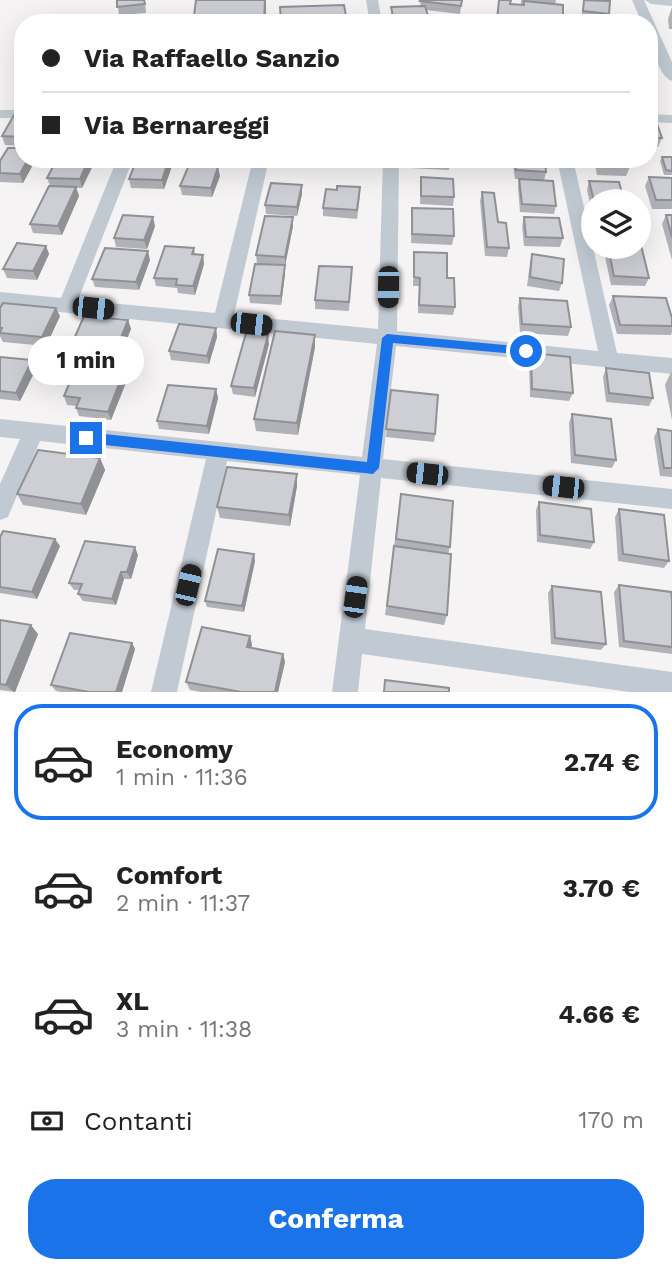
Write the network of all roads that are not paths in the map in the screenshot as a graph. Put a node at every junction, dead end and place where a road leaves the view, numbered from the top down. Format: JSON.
{"nodes":[{"id":1,"x":651,"y":0,"type":"edge"},
{"id":2,"x":672,"y":2,"type":"edge"},
{"id":3,"x":658,"y":45,"type":"edge"},
{"id":4,"x":672,"y":77,"type":"edge"},
{"id":5,"x":121,"y":168,"type":"edge"},
{"id":6,"x":259,"y":168,"type":"edge"},
{"id":7,"x":391,"y":168,"type":"edge"},
{"id":8,"x":567,"y":168,"type":"edge"},
{"id":9,"x":0,"y":299,"type":"edge"},
{"id":10,"x":67,"y":306,"type":"junction"},
{"id":11,"x":223,"y":321,"type":"junction"},
{"id":12,"x":387,"y":338,"type":"junction"},
{"id":13,"x":609,"y":359,"type":"junction"},
{"id":14,"x":672,"y":366,"type":"edge"},
{"id":15,"x":0,"y":428,"type":"edge"},
{"id":16,"x":33,"y":432,"type":"junction"},
{"id":17,"x":218,"y":452,"type":"junction"},
{"id":18,"x":373,"y":468,"type":"junction"},
{"id":19,"x":672,"y":499,"type":"edge"},
{"id":20,"x":0,"y":510,"type":"edge"},
{"id":21,"x":350,"y":640,"type":"junction"},
{"id":22,"x":672,"y":685,"type":"edge"},
{"id":23,"x":164,"y":692,"type":"edge"},
{"id":24,"x":345,"y":692,"type":"edge"}],
"edges":[{"from":1,"to":2,"type":"street"},
{"from":3,"to":4,"type":"street"},
{"from":5,"to":10,"type":"street"},
{"from":6,"to":11,"type":"street"},
{"from":7,"to":12,"type":"street"},
{"from":8,"to":13,"type":"street"},
{"from":9,"to":10,"type":"street"},
{"from":10,"to":11,"type":"street"},
{"from":11,"to":12,"type":"street"},
{"from":12,"to":13,"type":"street"},
{"from":12,"to":18,"type":"street"},
{"from":13,"to":14,"type":"street"},
{"from":15,"to":16,"type":"street"},
{"from":16,"to":17,"type":"street"},
{"from":16,"to":20,"type":"street"},
{"from":17,"to":18,"type":"street"},
{"from":17,"to":23,"type":"street"},
{"from":18,"to":19,"type":"street"},
{"from":18,"to":21,"type":"street"},
{"from":21,"to":22,"type":"street"},
{"from":21,"to":24,"type":"street"}]}
